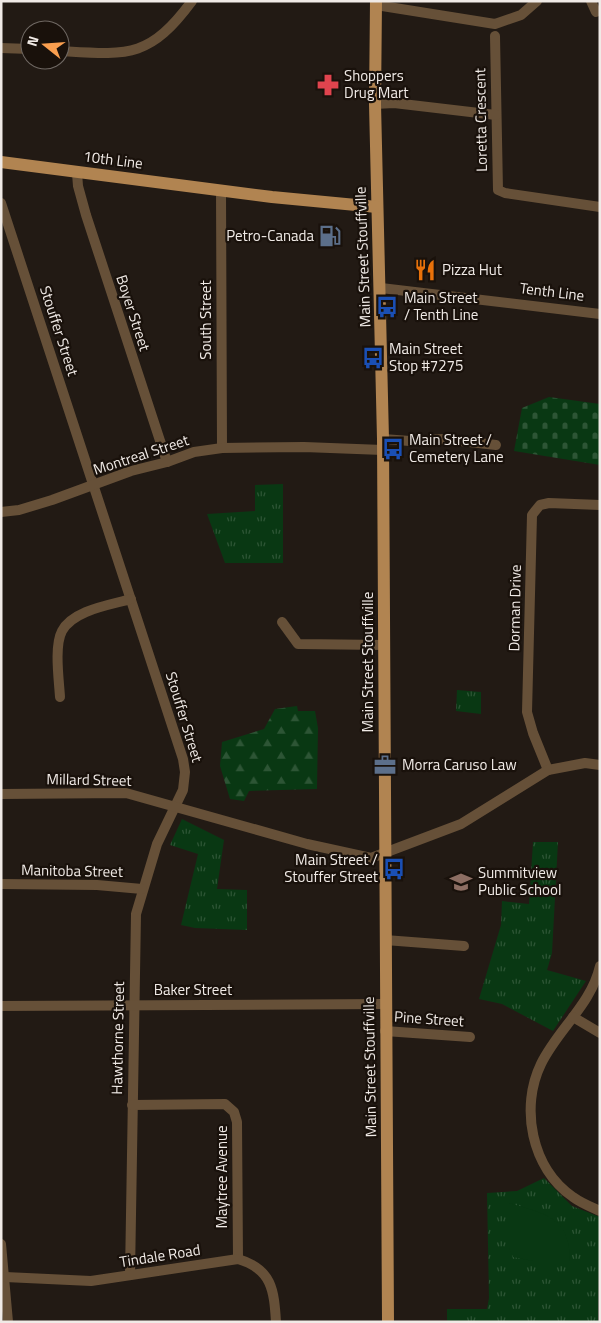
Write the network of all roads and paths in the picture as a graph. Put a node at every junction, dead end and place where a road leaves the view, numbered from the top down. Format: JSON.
{"nodes":[{"id":1,"x":192,"y":1,"type":"edge"},
{"id":2,"x":537,"y":1,"type":"edge"},
{"id":3,"x":591,"y":1,"type":"edge"},
{"id":4,"x":376,"y":3,"type":"edge"},
{"id":5,"x":596,"y":12,"type":"dead end"},
{"id":6,"x":495,"y":36,"type":"dead end"},
{"id":7,"x":1,"y":48,"type":"edge"},
{"id":8,"x":20,"y":49,"type":"edge"},
{"id":9,"x":70,"y":51,"type":"edge"},
{"id":10,"x":375,"y":104,"type":"junction"},
{"id":11,"x":496,"y":115,"type":"junction"},
{"id":12,"x":1,"y":162,"type":"edge"},
{"id":13,"x":77,"y":172,"type":"junction"},
{"id":14,"x":221,"y":190,"type":"junction"},
{"id":15,"x":1,"y":203,"type":"edge"},
{"id":16,"x":377,"y":207,"type":"junction"},
{"id":17,"x":600,"y":207,"type":"edge"},
{"id":18,"x":380,"y":288,"type":"junction"},
{"id":19,"x":600,"y":314,"type":"edge"},
{"id":20,"x":383,"y":444,"type":"junction"},
{"id":21,"x":496,"y":445,"type":"dead end"},
{"id":22,"x":222,"y":448,"type":"junction"},
{"id":23,"x":167,"y":462,"type":"junction"},
{"id":24,"x":94,"y":486,"type":"junction"},
{"id":25,"x":600,"y":505,"type":"edge"},
{"id":26,"x":1,"y":512,"type":"edge"},
{"id":27,"x":131,"y":599,"type":"junction"},
{"id":28,"x":282,"y":622,"type":"dead end"},
{"id":29,"x":384,"y":645,"type":"junction"},
{"id":30,"x":60,"y":697,"type":"dead end"},
{"id":31,"x":600,"y":765,"type":"edge"},
{"id":32,"x":548,"y":770,"type":"junction"},
{"id":33,"x":1,"y":794,"type":"edge"},
{"id":34,"x":175,"y":808,"type":"junction"},
{"id":35,"x":384,"y":853,"type":"junction"},
{"id":36,"x":1,"y":884,"type":"edge"},
{"id":37,"x":142,"y":889,"type":"junction"},
{"id":38,"x":386,"y":940,"type":"junction"},
{"id":39,"x":464,"y":946,"type":"dead end"},
{"id":40,"x":600,"y":966,"type":"edge"},
{"id":41,"x":385,"y":1004,"type":"junction"},
{"id":42,"x":134,"y":1005,"type":"junction"},
{"id":43,"x":1,"y":1006,"type":"edge"},
{"id":44,"x":573,"y":1017,"type":"junction"},
{"id":45,"x":386,"y":1031,"type":"junction"},
{"id":46,"x":600,"y":1032,"type":"edge"},
{"id":47,"x":470,"y":1037,"type":"dead end"},
{"id":48,"x":132,"y":1105,"type":"junction"},
{"id":49,"x":600,"y":1211,"type":"edge"},
{"id":50,"x":1,"y":1244,"type":"edge"},
{"id":51,"x":238,"y":1258,"type":"junction"},
{"id":52,"x":130,"y":1275,"type":"junction"},
{"id":53,"x":5,"y":1277,"type":"junction"},
{"id":54,"x":8,"y":1322,"type":"edge"},
{"id":55,"x":276,"y":1322,"type":"edge"},
{"id":56,"x":388,"y":1322,"type":"edge"}],
"edges":[{"from":1,"to":9,"type":"street"},
{"from":2,"to":4,"type":"street"},
{"from":3,"to":5,"type":"street"},
{"from":4,"to":10,"type":"main road","name":"Main Street Stouffville"},
{"from":6,"to":11,"type":"street","name":"Loretta Crescent"},
{"from":7,"to":8,"type":"street"},
{"from":10,"to":11,"type":"street"},
{"from":10,"to":16,"type":"main road","name":"Main Street Stouffville"},
{"from":11,"to":17,"type":"street","name":"Loretta Crescent"},
{"from":12,"to":13,"type":"main road","name":"10th Line"},
{"from":13,"to":14,"type":"main road","name":"10th Line"},
{"from":13,"to":23,"type":"street","name":"Boyer Street"},
{"from":14,"to":16,"type":"main road"},
{"from":14,"to":22,"type":"street","name":"South Street"},
{"from":15,"to":24,"type":"street","name":"Stouffer Street"},
{"from":16,"to":18,"type":"main road","name":"Main Street Stouffville"},
{"from":18,"to":19,"type":"street","name":"Tenth Line"},
{"from":18,"to":20,"type":"main road","name":"Main Street Stouffville"},
{"from":20,"to":21,"type":"street","name":"Montreal Street"},
{"from":20,"to":22,"type":"street","name":"Montreal Street"},
{"from":20,"to":29,"type":"main road","name":"Main Street Stouffville"},
{"from":22,"to":23,"type":"street","name":"Montreal Street"},
{"from":23,"to":24,"type":"street","name":"Montreal Street"},
{"from":24,"to":26,"type":"street","name":"Montreal Street"},
{"from":24,"to":27,"type":"street","name":"Stouffer Street"},
{"from":25,"to":32,"type":"street","name":"Dorman Drive"},
{"from":27,"to":30,"type":"street"},
{"from":27,"to":34,"type":"street","name":"Stouffer Street"},
{"from":28,"to":29,"type":"street"},
{"from":29,"to":35,"type":"main road","name":"Main Street Stouffville"},
{"from":31,"to":32,"type":"street"},
{"from":32,"to":35,"type":"street"},
{"from":33,"to":34,"type":"street","name":"Millard Street"},
{"from":34,"to":35,"type":"street"},
{"from":34,"to":37,"type":"street","name":"Hawthorne Street"},
{"from":35,"to":38,"type":"main road","name":"Main Street Stouffville"},
{"from":36,"to":37,"type":"street","name":"Manitoba Street"},
{"from":37,"to":42,"type":"street","name":"Hawthorne Street"},
{"from":38,"to":39,"type":"street"},
{"from":38,"to":41,"type":"main road","name":"Main Street Stouffville"},
{"from":40,"to":44,"type":"street"},
{"from":41,"to":42,"type":"street","name":"Baker Street"},
{"from":41,"to":45,"type":"main road","name":"Main Street Stouffville"},
{"from":42,"to":43,"type":"street","name":"Baker Street"},
{"from":42,"to":48,"type":"street","name":"Hawthorne Street"},
{"from":44,"to":46,"type":"street"},
{"from":44,"to":49,"type":"street"},
{"from":45,"to":47,"type":"street","name":"Pine Street"},
{"from":45,"to":56,"type":"main road","name":"Main Street Stouffville"},
{"from":48,"to":51,"type":"street","name":"Maytree Avenue"},
{"from":48,"to":52,"type":"street","name":"Hawthorne Street"},
{"from":50,"to":53,"type":"street"},
{"from":51,"to":52,"type":"street","name":"Tindale Road"},
{"from":51,"to":55,"type":"street"},
{"from":52,"to":53,"type":"street","name":"Tindale Road"},
{"from":53,"to":54,"type":"street"}]}
